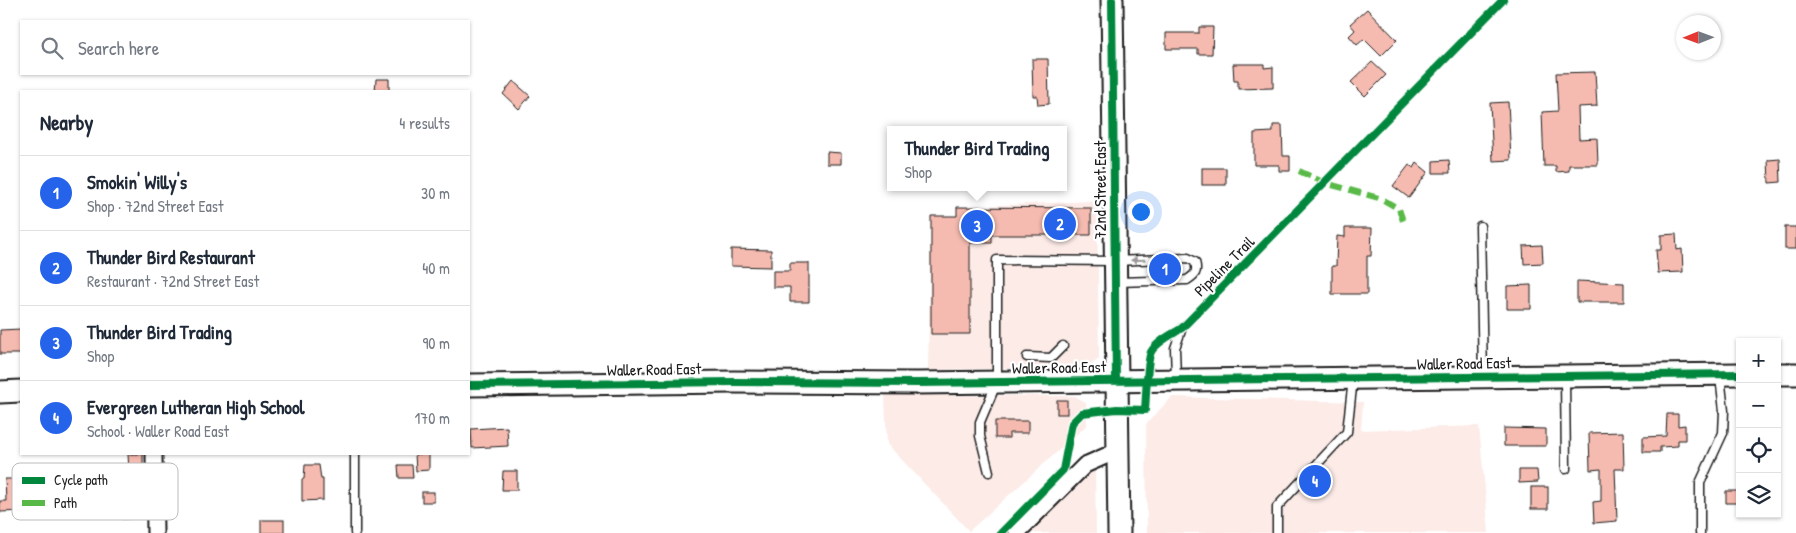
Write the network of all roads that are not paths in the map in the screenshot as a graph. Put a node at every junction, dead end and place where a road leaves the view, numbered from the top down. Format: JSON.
{"nodes":[{"id":1,"x":1112,"y":0,"type":"edge"},
{"id":2,"x":1480,"y":226,"type":"dead end"},
{"id":3,"x":1115,"y":261,"type":"junction"},
{"id":4,"x":1115,"y":282,"type":"junction"},
{"id":5,"x":1182,"y":328,"type":"dead end"},
{"id":6,"x":1063,"y":346,"type":"dead end"},
{"id":7,"x":1027,"y":357,"type":"dead end"},
{"id":8,"x":1730,"y":374,"type":"edge"},
{"id":9,"x":1781,"y":374,"type":"edge"},
{"id":10,"x":1796,"y":374,"type":"edge"},
{"id":11,"x":1565,"y":376,"type":"junction"},
{"id":12,"x":1483,"y":377,"type":"junction"},
{"id":13,"x":1353,"y":379,"type":"junction"},
{"id":14,"x":1116,"y":380,"type":"junction"},
{"id":15,"x":1176,"y":380,"type":"junction"},
{"id":16,"x":997,"y":382,"type":"junction"},
{"id":17,"x":470,"y":385,"type":"edge"},
{"id":18,"x":0,"y":392,"type":"edge"},
{"id":19,"x":20,"y":392,"type":"edge"},
{"id":20,"x":1117,"y":451,"type":"junction"},
{"id":21,"x":355,"y":455,"type":"edge"},
{"id":22,"x":1566,"y":469,"type":"dead end"},
{"id":23,"x":989,"y":472,"type":"dead end"},
{"id":24,"x":155,"y":520,"type":"edge"},
{"id":25,"x":155,"y":533,"type":"edge"},
{"id":26,"x":355,"y":533,"type":"edge"},
{"id":27,"x":1017,"y":533,"type":"edge"},
{"id":28,"x":1119,"y":533,"type":"edge"},
{"id":29,"x":1277,"y":533,"type":"edge"},
{"id":30,"x":1700,"y":533,"type":"edge"}],
"edges":[{"from":1,"to":3,"type":"street","name":"72nd Street East"},
{"from":2,"to":12,"type":"lane"},
{"from":3,"to":4,"type":"street","name":"72nd Street East"},
{"from":4,"to":3,"type":"lane","one_way":true},
{"from":3,"to":16,"type":"lane"},
{"from":4,"to":14,"type":"street","name":"72nd Street East"},
{"from":5,"to":15,"type":"lane"},
{"from":6,"to":7,"type":"lane"},
{"from":8,"to":11,"type":"street","name":"Waller Road East"},
{"from":8,"to":30,"type":"lane"},
{"from":9,"to":10,"type":"street"},
{"from":11,"to":12,"type":"street","name":"Waller Road East"},
{"from":11,"to":22,"type":"lane"},
{"from":12,"to":13,"type":"street","name":"Waller Road East"},
{"from":13,"to":15,"type":"street","name":"Waller Road East"},
{"from":13,"to":29,"type":"lane"},
{"from":14,"to":15,"type":"street","name":"Waller Road East"},
{"from":14,"to":16,"type":"street","name":"Waller Road East"},
{"from":14,"to":20,"type":"street","name":"72nd Street East"},
{"from":16,"to":17,"type":"street","name":"Waller Road East"},
{"from":16,"to":23,"type":"lane"},
{"from":18,"to":19,"type":"street"},
{"from":20,"to":27,"type":"street"},
{"from":20,"to":28,"type":"street","name":"72nd Street East"},
{"from":21,"to":26,"type":"lane"},
{"from":24,"to":25,"type":"street"}]}
